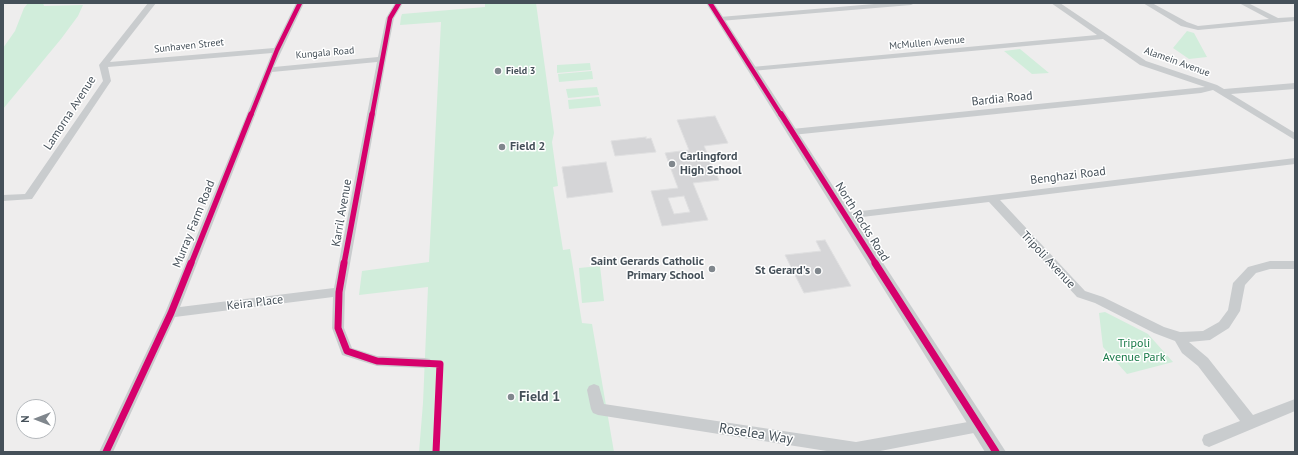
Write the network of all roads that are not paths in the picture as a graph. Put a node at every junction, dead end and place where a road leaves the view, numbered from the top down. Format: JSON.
{"nodes":[{"id":1,"x":152,"y":3,"type":"edge"},
{"id":2,"x":300,"y":3,"type":"edge"},
{"id":3,"x":399,"y":3,"type":"edge"},
{"id":4,"x":710,"y":3,"type":"edge"},
{"id":5,"x":911,"y":3,"type":"edge"},
{"id":6,"x":1055,"y":3,"type":"edge"},
{"id":7,"x":1148,"y":3,"type":"edge"},
{"id":8,"x":1243,"y":3,"type":"edge"},
{"id":9,"x":720,"y":19,"type":"junction"},
{"id":10,"x":1295,"y":19,"type":"edge"},
{"id":11,"x":1277,"y":20,"type":"junction"},
{"id":12,"x":1104,"y":37,"type":"junction"},
{"id":13,"x":277,"y":50,"type":"junction"},
{"id":14,"x":382,"y":59,"type":"junction"},
{"id":15,"x":103,"y":65,"type":"junction"},
{"id":16,"x":752,"y":69,"type":"junction"},
{"id":17,"x":270,"y":70,"type":"junction"},
{"id":18,"x":1295,"y":86,"type":"edge"},
{"id":19,"x":1214,"y":87,"type":"junction"},
{"id":20,"x":1223,"y":92,"type":"junction"},
{"id":21,"x":792,"y":132,"type":"junction"},
{"id":22,"x":1295,"y":137,"type":"edge"},
{"id":23,"x":1295,"y":162,"type":"edge"},
{"id":24,"x":3,"y":198,"type":"edge"},
{"id":25,"x":992,"y":198,"type":"junction"},
{"id":26,"x":845,"y":216,"type":"junction"},
{"id":27,"x":1295,"y":265,"type":"edge"},
{"id":28,"x":339,"y":292,"type":"junction"},
{"id":29,"x":171,"y":313,"type":"junction"},
{"id":30,"x":1180,"y":337,"type":"junction"},
{"id":31,"x":425,"y":363,"type":"dead end"},
{"id":32,"x":594,"y":390,"type":"dead end"},
{"id":33,"x":1295,"y":405,"type":"edge"},
{"id":34,"x":1250,"y":422,"type":"junction"},
{"id":35,"x":979,"y":426,"type":"junction"},
{"id":36,"x":1209,"y":440,"type":"dead end"},
{"id":37,"x":106,"y":452,"type":"edge"},
{"id":38,"x":996,"y":452,"type":"edge"}],
"edges":[{"from":1,"to":15,"type":"street","name":"Lamorna Avenue"},
{"from":2,"to":13,"type":"street","name":"Murray Farm Road"},
{"from":3,"to":14,"type":"street","name":"Karril Avenue"},
{"from":4,"to":9,"type":"street","name":"North Rocks Road"},
{"from":5,"to":9,"type":"street"},
{"from":6,"to":12,"type":"street","name":"Alamein Avenue"},
{"from":7,"to":11,"type":"street"},
{"from":8,"to":11,"type":"street"},
{"from":9,"to":16,"type":"street","name":"North Rocks Road"},
{"from":10,"to":11,"type":"street"},
{"from":12,"to":16,"type":"street","name":"McMullen Avenue"},
{"from":12,"to":19,"type":"street","name":"Alamein Avenue"},
{"from":13,"to":15,"type":"street","name":"Sunhaven Street"},
{"from":13,"to":17,"type":"street","name":"Murray Farm Road"},
{"from":14,"to":17,"type":"street","name":"Kungala Road"},
{"from":14,"to":28,"type":"street","name":"Karril Avenue"},
{"from":15,"to":24,"type":"street","name":"Lamorna Avenue"},
{"from":16,"to":21,"type":"street","name":"North Rocks Road"},
{"from":17,"to":29,"type":"street","name":"Murray Farm Road"},
{"from":18,"to":20,"type":"street"},
{"from":19,"to":20,"type":"street","name":"Alamein Avenue"},
{"from":19,"to":21,"type":"street","name":"Bardia Road"},
{"from":20,"to":22,"type":"street","name":"Alamein Avenue"},
{"from":21,"to":26,"type":"street","name":"North Rocks Road"},
{"from":23,"to":25,"type":"street","name":"Benghazi Road"},
{"from":25,"to":26,"type":"street","name":"Benghazi Road"},
{"from":25,"to":30,"type":"street","name":"Tripoli Avenue"},
{"from":26,"to":35,"type":"street","name":"North Rocks Road"},
{"from":27,"to":30,"type":"street","name":"Tripoli Avenue"},
{"from":28,"to":29,"type":"street","name":"Keira Place"},
{"from":28,"to":31,"type":"street","name":"Karril Avenue"},
{"from":29,"to":37,"type":"street","name":"Murray Farm Road"},
{"from":30,"to":34,"type":"street"},
{"from":32,"to":35,"type":"street","name":"Roselea Way"},
{"from":33,"to":34,"type":"street"},
{"from":34,"to":36,"type":"street"},
{"from":35,"to":38,"type":"street","name":"North Rocks Road"}]}
